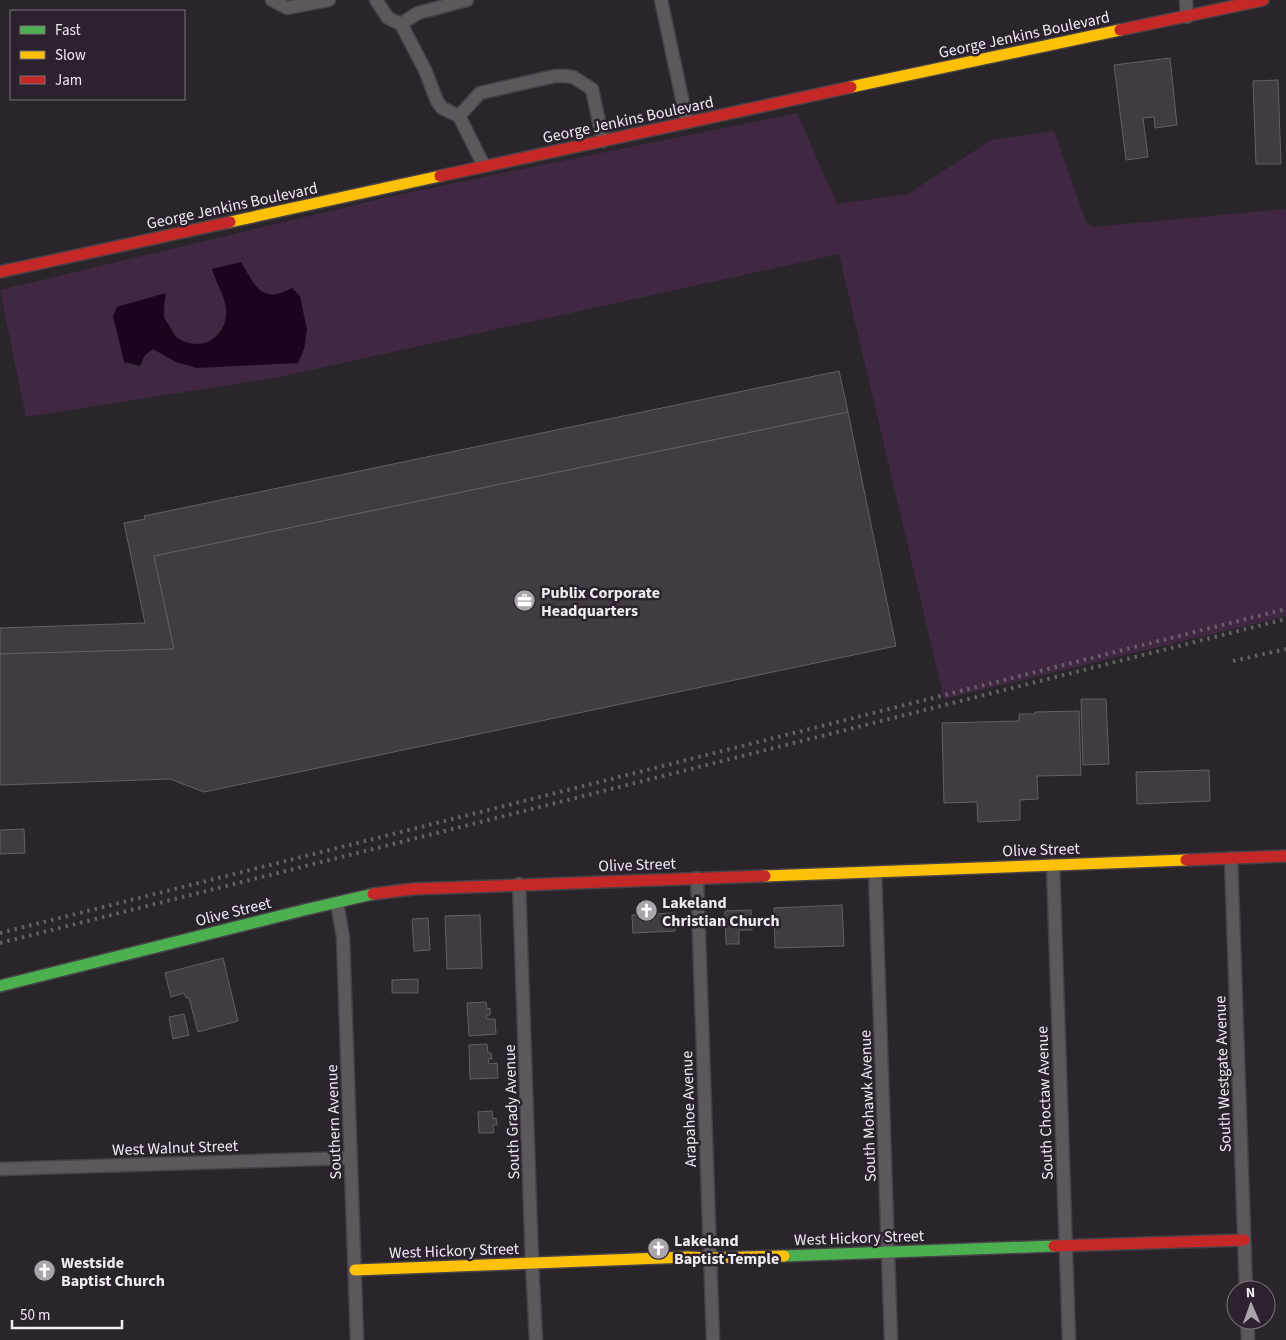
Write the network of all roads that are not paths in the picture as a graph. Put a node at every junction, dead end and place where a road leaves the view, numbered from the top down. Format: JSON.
{"nodes":[{"id":1,"x":272,"y":0,"type":"edge"},
{"id":2,"x":329,"y":0,"type":"edge"},
{"id":3,"x":376,"y":0,"type":"edge"},
{"id":4,"x":467,"y":0,"type":"edge"},
{"id":5,"x":661,"y":0,"type":"edge"},
{"id":6,"x":1186,"y":0,"type":"edge"},
{"id":7,"x":1263,"y":0,"type":"edge"},
{"id":8,"x":1187,"y":17,"type":"junction"},
{"id":9,"x":402,"y":24,"type":"junction"},
{"id":10,"x":459,"y":116,"type":"junction"},
{"id":11,"x":687,"y":122,"type":"junction"},
{"id":12,"x":603,"y":141,"type":"junction"},
{"id":13,"x":484,"y":166,"type":"junction"},
{"id":14,"x":0,"y":272,"type":"edge"},
{"id":15,"x":1286,"y":856,"type":"edge"},
{"id":16,"x":1231,"y":858,"type":"junction"},
{"id":17,"x":1053,"y":865,"type":"junction"},
{"id":18,"x":875,"y":872,"type":"junction"},
{"id":19,"x":697,"y":878,"type":"junction"},
{"id":20,"x":519,"y":884,"type":"junction"},
{"id":21,"x":338,"y":902,"type":"junction"},
{"id":22,"x":0,"y":986,"type":"edge"},
{"id":23,"x":350,"y":1158,"type":"junction"},
{"id":24,"x":0,"y":1169,"type":"edge"},
{"id":25,"x":1244,"y":1240,"type":"junction"},
{"id":26,"x":1066,"y":1246,"type":"junction"},
{"id":27,"x":888,"y":1253,"type":"junction"},
{"id":28,"x":710,"y":1258,"type":"junction"},
{"id":29,"x":532,"y":1263,"type":"junction"},
{"id":30,"x":355,"y":1270,"type":"junction"},
{"id":31,"x":1246,"y":1280,"type":"edge"},
{"id":32,"x":358,"y":1340,"type":"edge"},
{"id":33,"x":536,"y":1340,"type":"edge"},
{"id":34,"x":713,"y":1340,"type":"edge"},
{"id":35,"x":891,"y":1340,"type":"edge"},
{"id":36,"x":1069,"y":1340,"type":"edge"}],
"edges":[{"from":1,"to":2,"type":"street"},
{"from":3,"to":9,"type":"street"},
{"from":4,"to":9,"type":"street"},
{"from":5,"to":11,"type":"street"},
{"from":6,"to":8,"type":"street"},
{"from":7,"to":8,"type":"main road","name":"George Jenkins Boulevard"},
{"from":8,"to":11,"type":"main road","name":"George Jenkins Boulevard"},
{"from":9,"to":10,"type":"street"},
{"from":10,"to":12,"type":"street"},
{"from":10,"to":13,"type":"street"},
{"from":11,"to":12,"type":"main road","name":"George Jenkins Boulevard"},
{"from":12,"to":13,"type":"main road","name":"George Jenkins Boulevard"},
{"from":13,"to":14,"type":"main road","name":"George Jenkins Boulevard"},
{"from":15,"to":16,"type":"main road","name":"Olive Street"},
{"from":16,"to":17,"type":"main road","name":"Olive Street"},
{"from":16,"to":25,"type":"street","name":"South Westgate Avenue"},
{"from":17,"to":18,"type":"main road","name":"Olive Street"},
{"from":17,"to":26,"type":"street","name":"South Choctaw Avenue"},
{"from":18,"to":19,"type":"main road","name":"Olive Street"},
{"from":18,"to":27,"type":"street","name":"South Mohawk Avenue"},
{"from":19,"to":20,"type":"main road","name":"Olive Street"},
{"from":19,"to":28,"type":"street","name":"Arapahoe Avenue"},
{"from":20,"to":21,"type":"main road","name":"Olive Street"},
{"from":20,"to":29,"type":"street","name":"South Grady Avenue"},
{"from":21,"to":22,"type":"main road","name":"Olive Street"},
{"from":21,"to":23,"type":"street","name":"Southern Avenue"},
{"from":23,"to":24,"type":"street","name":"West Walnut Street"},
{"from":23,"to":30,"type":"street","name":"Southern Avenue"},
{"from":25,"to":26,"type":"main road","name":"West Hickory Street"},
{"from":25,"to":31,"type":"street","name":"South Westgate Avenue"},
{"from":26,"to":27,"type":"main road","name":"West Hickory Street"},
{"from":26,"to":36,"type":"street","name":"South Choctaw Avenue"},
{"from":27,"to":28,"type":"main road","name":"West Hickory Street"},
{"from":27,"to":35,"type":"street","name":"South Mohawk Avenue"},
{"from":28,"to":29,"type":"main road","name":"West Hickory Street"},
{"from":28,"to":34,"type":"street","name":"Arapahoe Avenue"},
{"from":29,"to":30,"type":"main road","name":"West Hickory Street"},
{"from":29,"to":33,"type":"street","name":"South Grady Avenue"},
{"from":30,"to":32,"type":"street","name":"Southern Avenue"}]}
